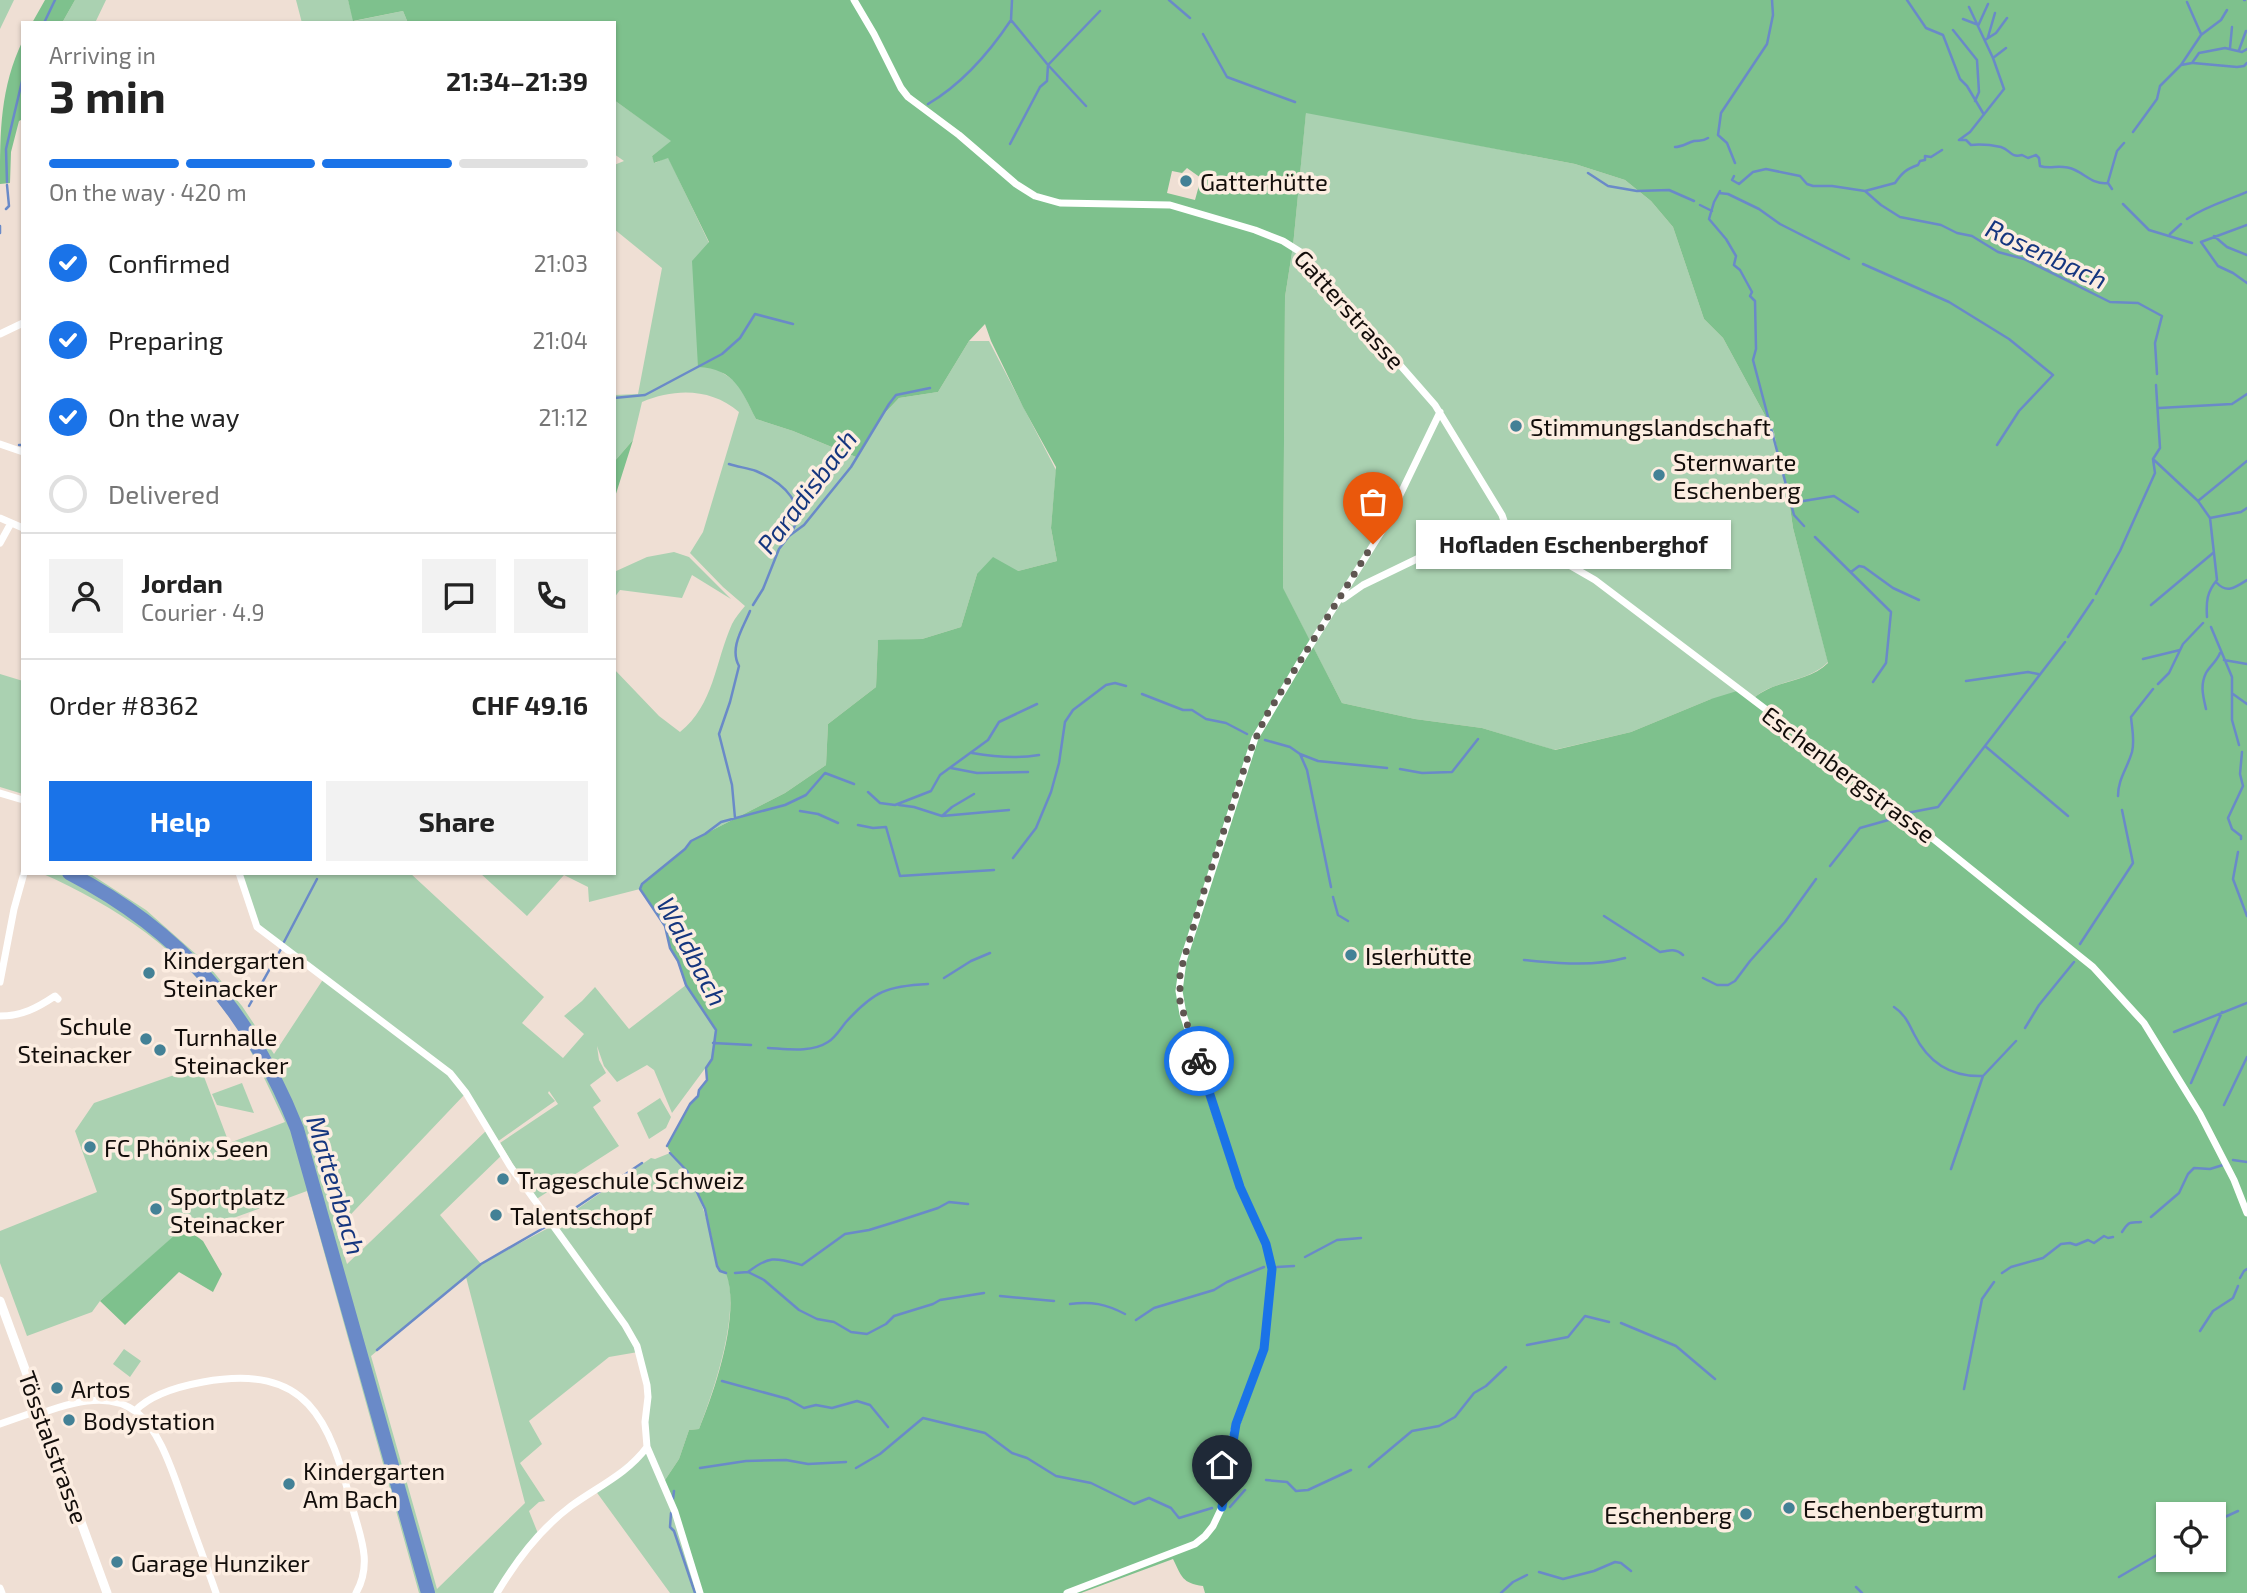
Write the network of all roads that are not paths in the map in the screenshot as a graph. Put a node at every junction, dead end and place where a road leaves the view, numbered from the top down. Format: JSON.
{"nodes":[{"id":1,"x":854,"y":0,"type":"edge"},
{"id":2,"x":21,"y":324,"type":"edge"},
{"id":3,"x":0,"y":334,"type":"edge"},
{"id":4,"x":1440,"y":412,"type":"junction"},
{"id":5,"x":0,"y":444,"type":"edge"},
{"id":6,"x":21,"y":451,"type":"edge"},
{"id":7,"x":0,"y":518,"type":"edge"},
{"id":8,"x":11,"y":523,"type":"junction"},
{"id":9,"x":21,"y":527,"type":"edge"},
{"id":10,"x":0,"y":543,"type":"edge"},
{"id":11,"x":1514,"y":550,"type":"junction"},
{"id":12,"x":1336,"y":605,"type":"junction"},
{"id":13,"x":0,"y":793,"type":"edge"},
{"id":14,"x":21,"y":799,"type":"edge"},
{"id":15,"x":23,"y":875,"type":"edge"},
{"id":16,"x":240,"y":875,"type":"edge"},
{"id":17,"x":0,"y":982,"type":"edge"},
{"id":18,"x":58,"y":999,"type":"dead end"},
{"id":19,"x":0,"y":1016,"type":"edge"},
{"id":20,"x":2247,"y":1213,"type":"edge"},
{"id":21,"x":0,"y":1301,"type":"edge"},
{"id":22,"x":41,"y":1411,"type":"junction"},
{"id":23,"x":135,"y":1411,"type":"junction"},
{"id":24,"x":0,"y":1424,"type":"edge"},
{"id":25,"x":647,"y":1447,"type":"junction"},
{"id":26,"x":0,"y":1588,"type":"edge"},
{"id":27,"x":2,"y":1593,"type":"edge"},
{"id":28,"x":107,"y":1593,"type":"edge"},
{"id":29,"x":216,"y":1593,"type":"edge"},
{"id":30,"x":356,"y":1593,"type":"edge"},
{"id":31,"x":497,"y":1593,"type":"edge"},
{"id":32,"x":701,"y":1593,"type":"edge"},
{"id":33,"x":1067,"y":1593,"type":"edge"}],
"edges":[{"from":1,"to":4,"type":"street","name":"Gatterstrasse"},
{"from":2,"to":3,"type":"street"},
{"from":4,"to":11,"type":"street","name":"Gatterstrasse"},
{"from":4,"to":12,"type":"street","name":"Eschenbergstrasse"},
{"from":5,"to":6,"type":"street"},
{"from":7,"to":8,"type":"street"},
{"from":8,"to":9,"type":"street"},
{"from":8,"to":10,"type":"street"},
{"from":11,"to":12,"type":"street","name":"Eschenbergstrasse"},
{"from":11,"to":20,"type":"street","name":"Eschenbergstrasse"},
{"from":12,"to":33,"type":"street","name":"Eschenbergstrasse"},
{"from":13,"to":14,"type":"street"},
{"from":15,"to":17,"type":"street"},
{"from":16,"to":25,"type":"street"},
{"from":18,"to":19,"type":"street"},
{"from":21,"to":22,"type":"main road","name":"Tösstalstrasse"},
{"from":22,"to":23,"type":"street"},
{"from":22,"to":24,"type":"street"},
{"from":22,"to":28,"type":"main road","name":"Tösstalstrasse"},
{"from":23,"to":29,"type":"street"},
{"from":23,"to":30,"type":"street"},
{"from":25,"to":31,"type":"street"},
{"from":25,"to":32,"type":"street"},
{"from":26,"to":27,"type":"street"}]}
